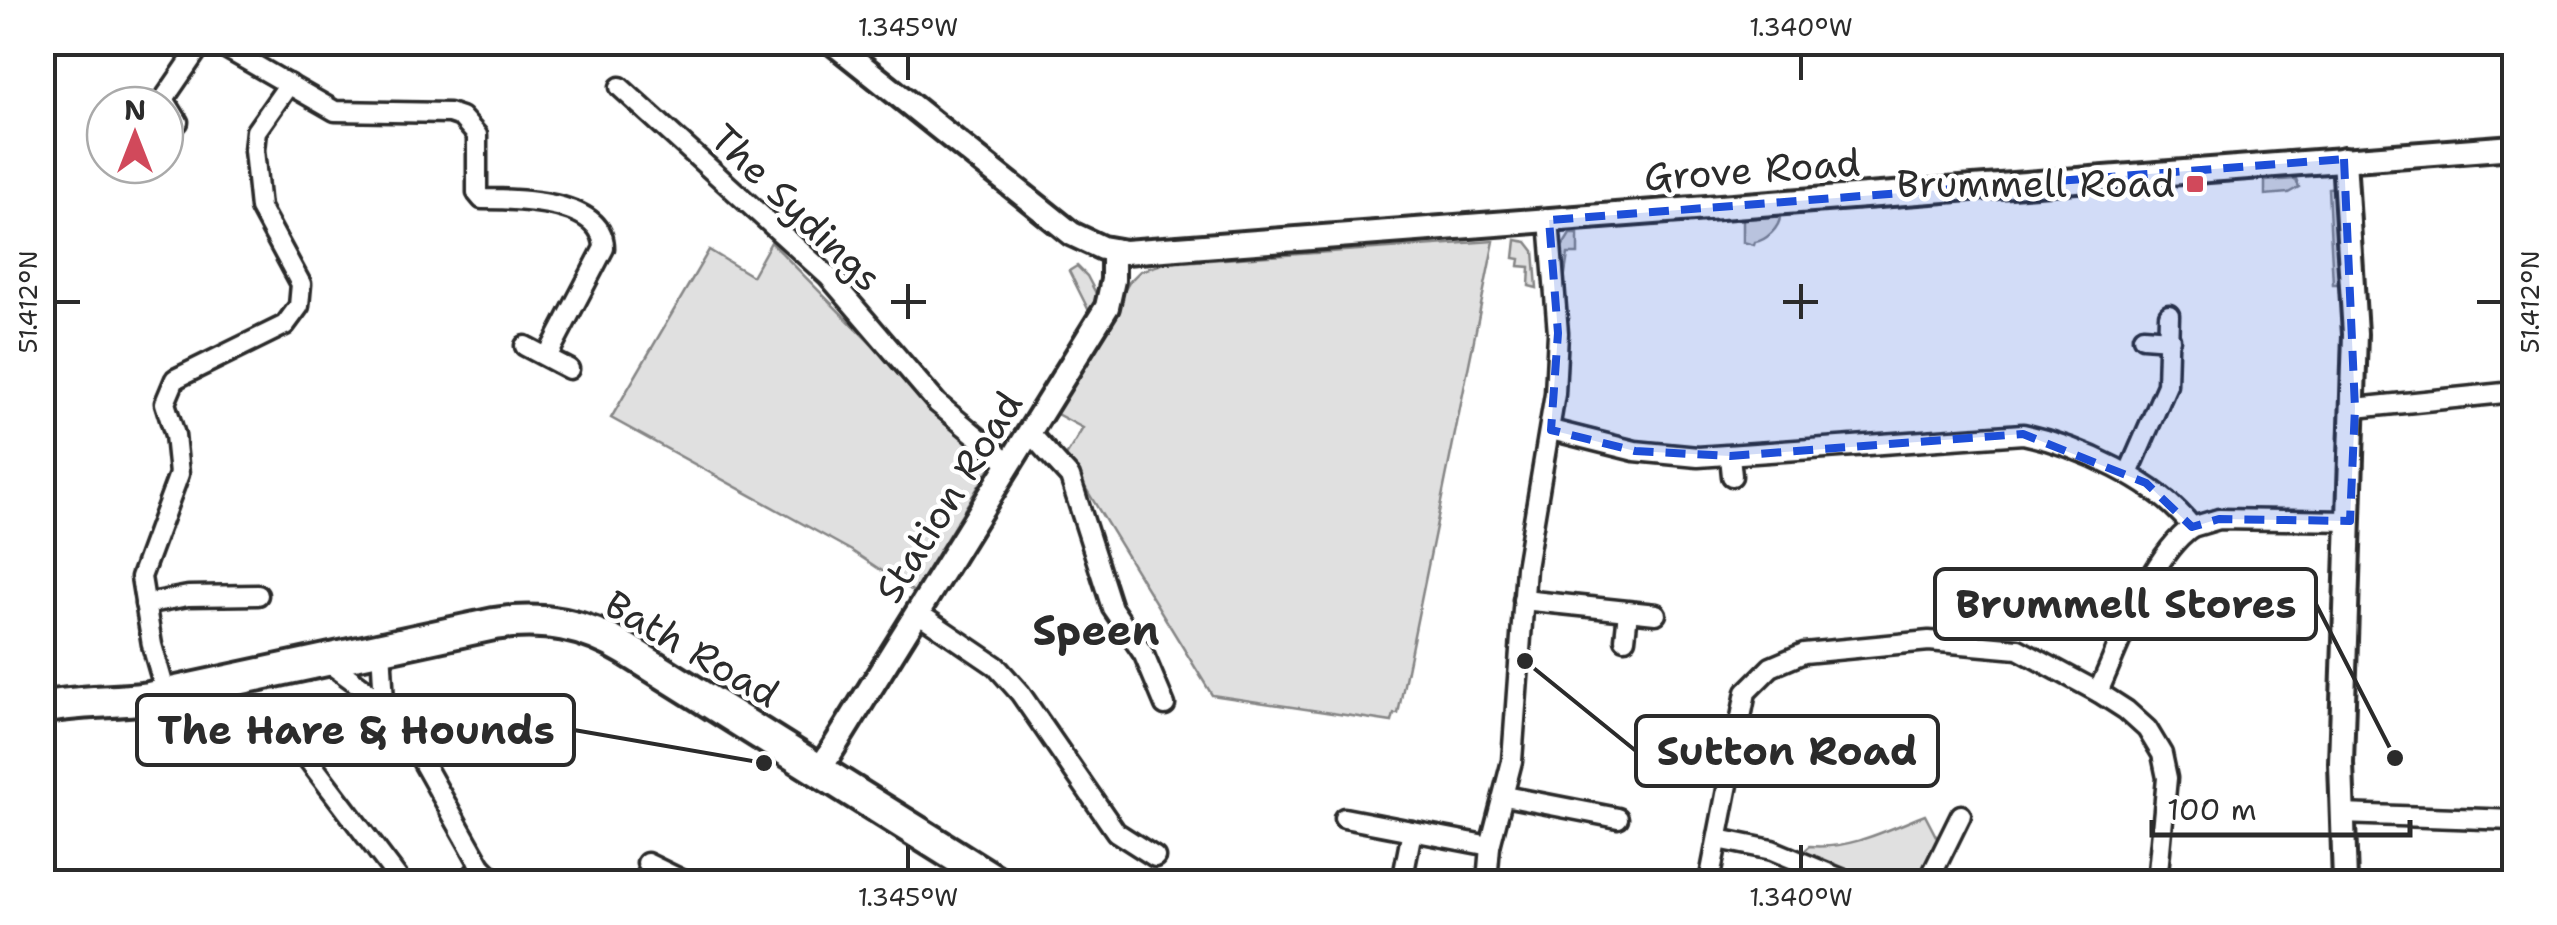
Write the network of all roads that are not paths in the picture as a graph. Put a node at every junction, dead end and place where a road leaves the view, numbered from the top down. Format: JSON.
{"nodes":[{"id":1,"x":203,"y":42,"type":"edge"},
{"id":2,"x":215,"y":42,"type":"edge"},
{"id":3,"x":832,"y":42,"type":"edge"},
{"id":4,"x":289,"y":84,"type":"junction"},
{"id":5,"x":171,"y":85,"type":"edge"},
{"id":6,"x":620,"y":87,"type":"dead end"},
{"id":7,"x":2514,"y":146,"type":"edge"},
{"id":8,"x":2344,"y":159,"type":"junction"},
{"id":9,"x":1550,"y":220,"type":"junction"},
{"id":10,"x":1114,"y":251,"type":"junction"},
{"id":11,"x":2169,"y":315,"type":"dead end"},
{"id":12,"x":2143,"y":337,"type":"dead end"},
{"id":13,"x":2170,"y":339,"type":"junction"},
{"id":14,"x":525,"y":346,"type":"dead end"},
{"id":15,"x":547,"y":357,"type":"junction"},
{"id":16,"x":569,"y":369,"type":"dead end"},
{"id":17,"x":2514,"y":392,"type":"edge"},
{"id":18,"x":2355,"y":408,"type":"junction"},
{"id":19,"x":1551,"y":430,"type":"junction"},
{"id":20,"x":1029,"y":432,"type":"junction"},
{"id":21,"x":1730,"y":456,"type":"junction"},
{"id":22,"x":1008,"y":462,"type":"junction"},
{"id":23,"x":2128,"y":474,"type":"junction"},
{"id":24,"x":1732,"y":476,"type":"dead end"},
{"id":25,"x":2350,"y":521,"type":"junction"},
{"id":26,"x":2192,"y":527,"type":"junction"},
{"id":27,"x":258,"y":595,"type":"dead end"},
{"id":28,"x":1522,"y":600,"type":"junction"},
{"id":29,"x":145,"y":604,"type":"junction"},
{"id":30,"x":1628,"y":612,"type":"junction"},
{"id":31,"x":918,"y":613,"type":"junction"},
{"id":32,"x":1656,"y":614,"type":"dead end"},
{"id":33,"x":1625,"y":639,"type":"dead end"},
{"id":34,"x":381,"y":647,"type":"junction"},
{"id":35,"x":323,"y":658,"type":"junction"},
{"id":36,"x":42,"y":686,"type":"edge"},
{"id":37,"x":2098,"y":692,"type":"junction"},
{"id":38,"x":166,"y":694,"type":"junction"},
{"id":39,"x":75,"y":701,"type":"junction"},
{"id":40,"x":384,"y":702,"type":"junction"},
{"id":41,"x":1166,"y":705,"type":"dead end"},
{"id":42,"x":42,"y":708,"type":"edge"},
{"id":43,"x":301,"y":750,"type":"dead end"},
{"id":44,"x":819,"y":771,"type":"junction"},
{"id":45,"x":1505,"y":796,"type":"junction"},
{"id":46,"x":2341,"y":814,"type":"junction"},
{"id":47,"x":1961,"y":815,"type":"dead end"},
{"id":48,"x":1344,"y":818,"type":"dead end"},
{"id":49,"x":1618,"y":818,"type":"dead end"},
{"id":50,"x":2514,"y":820,"type":"edge"},
{"id":51,"x":1412,"y":831,"type":"junction"},
{"id":52,"x":1116,"y":832,"type":"junction"},
{"id":53,"x":1718,"y":839,"type":"junction"},
{"id":54,"x":1490,"y":846,"type":"junction"},
{"id":55,"x":1107,"y":849,"type":"dead end"},
{"id":56,"x":1155,"y":857,"type":"dead end"},
{"id":57,"x":647,"y":863,"type":"dead end"},
{"id":58,"x":481,"y":866,"type":"junction"},
{"id":59,"x":401,"y":882,"type":"edge"},
{"id":60,"x":457,"y":882,"type":"edge"},
{"id":61,"x":497,"y":882,"type":"edge"},
{"id":62,"x":686,"y":882,"type":"edge"},
{"id":63,"x":998,"y":882,"type":"edge"},
{"id":64,"x":1402,"y":882,"type":"edge"},
{"id":65,"x":1487,"y":882,"type":"edge"},
{"id":66,"x":1709,"y":882,"type":"edge"},
{"id":67,"x":1849,"y":882,"type":"edge"},
{"id":68,"x":1928,"y":882,"type":"edge"},
{"id":69,"x":2157,"y":882,"type":"edge"},
{"id":70,"x":2345,"y":882,"type":"edge"}],
"edges":[{"from":1,"to":5,"type":"street"},
{"from":2,"to":4,"type":"street"},
{"from":3,"to":10,"type":"street"},
{"from":4,"to":15,"type":"street"},
{"from":4,"to":29,"type":"street"},
{"from":6,"to":22,"type":"street","name":"The Sydings"},
{"from":7,"to":8,"type":"street","name":"Grove Road"},
{"from":8,"to":9,"type":"street","name":"Grove Road"},
{"from":8,"to":18,"type":"street"},
{"from":9,"to":10,"type":"street","name":"Grove Road"},
{"from":9,"to":19,"type":"street"},
{"from":10,"to":20,"type":"street","name":"Station Road"},
{"from":11,"to":13,"type":"street"},
{"from":12,"to":13,"type":"street"},
{"from":13,"to":23,"type":"street"},
{"from":14,"to":15,"type":"street"},
{"from":15,"to":16,"type":"street"},
{"from":17,"to":18,"type":"street"},
{"from":18,"to":25,"type":"street"},
{"from":19,"to":21,"type":"street"},
{"from":19,"to":28,"type":"street"},
{"from":20,"to":22,"type":"street","name":"Station Road"},
{"from":20,"to":41,"type":"street"},
{"from":21,"to":23,"type":"street"},
{"from":21,"to":24,"type":"street"},
{"from":22,"to":31,"type":"street","name":"Station Road"},
{"from":23,"to":26,"type":"street"},
{"from":25,"to":26,"type":"street"},
{"from":25,"to":46,"type":"street"},
{"from":26,"to":37,"type":"street"},
{"from":27,"to":29,"type":"street"},
{"from":28,"to":30,"type":"street"},
{"from":28,"to":45,"type":"street"},
{"from":29,"to":38,"type":"street"},
{"from":30,"to":32,"type":"street"},
{"from":30,"to":33,"type":"street"},
{"from":31,"to":44,"type":"street","name":"Station Road"},
{"from":31,"to":52,"type":"street"},
{"from":34,"to":35,"type":"main road","name":"Bath Road"},
{"from":34,"to":40,"type":"street"},
{"from":34,"to":44,"type":"main road","name":"Bath Road"},
{"from":35,"to":38,"type":"main road","name":"Bath Road"},
{"from":35,"to":40,"type":"street"},
{"from":36,"to":39,"type":"main road","name":"Bath Road"},
{"from":37,"to":53,"type":"street"},
{"from":37,"to":69,"type":"street"},
{"from":38,"to":39,"type":"main road","name":"Bath Road"},
{"from":39,"to":42,"type":"main road","name":"Bath Road"},
{"from":40,"to":58,"type":"street"},
{"from":43,"to":59,"type":"street"},
{"from":44,"to":63,"type":"main road","name":"Bath Road"},
{"from":45,"to":49,"type":"street"},
{"from":45,"to":54,"type":"street"},
{"from":46,"to":50,"type":"street"},
{"from":46,"to":70,"type":"street"},
{"from":47,"to":68,"type":"street"},
{"from":48,"to":51,"type":"street"},
{"from":51,"to":54,"type":"street"},
{"from":51,"to":64,"type":"street"},
{"from":52,"to":55,"type":"street"},
{"from":52,"to":56,"type":"street"},
{"from":53,"to":66,"type":"street"},
{"from":53,"to":67,"type":"street"},
{"from":54,"to":65,"type":"street"},
{"from":57,"to":62,"type":"street"},
{"from":58,"to":60,"type":"street"},
{"from":58,"to":61,"type":"street"}]}
